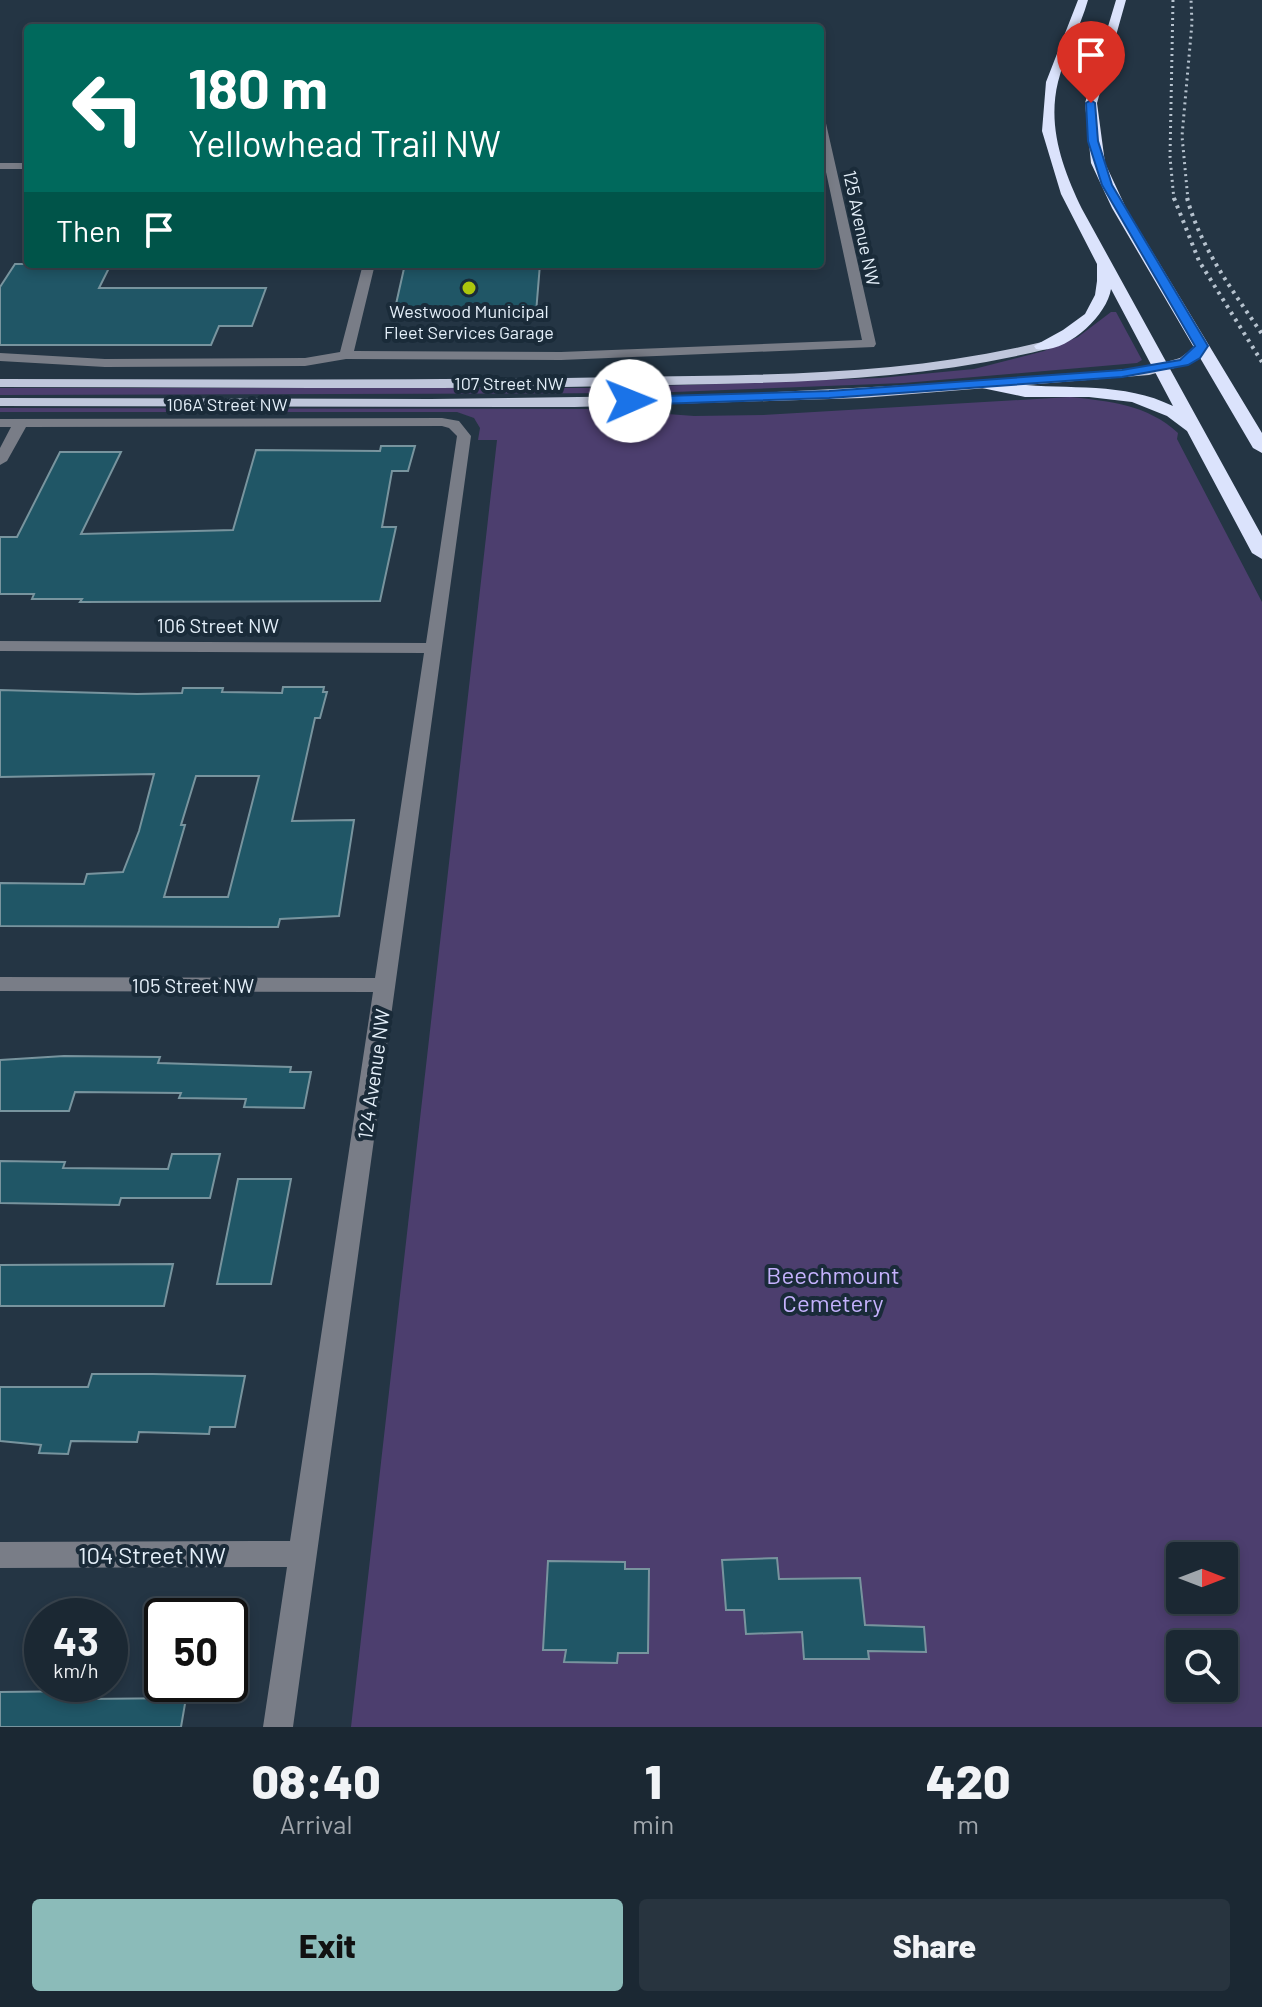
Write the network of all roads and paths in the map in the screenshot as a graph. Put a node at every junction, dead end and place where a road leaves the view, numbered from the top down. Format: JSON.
{"nodes":[{"id":1,"x":1083,"y":0,"type":"edge"},
{"id":2,"x":1121,"y":0,"type":"edge"},
{"id":3,"x":824,"y":154,"type":"edge"},
{"id":4,"x":0,"y":166,"type":"edge"},
{"id":5,"x":24,"y":166,"type":"edge"},
{"id":6,"x":1102,"y":259,"type":"junction"},
{"id":7,"x":368,"y":268,"type":"edge"},
{"id":8,"x":869,"y":344,"type":"joint"},
{"id":9,"x":1042,"y":346,"type":"joint"},
{"id":10,"x":1201,"y":346,"type":"junction"},
{"id":11,"x":346,"y":355,"type":"junction"},
{"id":12,"x":0,"y":357,"type":"edge"},
{"id":13,"x":1160,"y":368,"type":"junction"},
{"id":14,"x":0,"y":383,"type":"edge"},
{"id":15,"x":988,"y":384,"type":"junction"},
{"id":16,"x":0,"y":402,"type":"edge"},
{"id":17,"x":0,"y":423,"type":"edge"},
{"id":18,"x":21,"y":423,"type":"junction"},
{"id":19,"x":454,"y":424,"type":"joint"},
{"id":20,"x":1197,"y":434,"type":"junction"},
{"id":21,"x":1262,"y":448,"type":"edge"},
{"id":22,"x":0,"y":461,"type":"edge"},
{"id":23,"x":1262,"y":553,"type":"edge"},
{"id":24,"x":0,"y":646,"type":"edge"},
{"id":25,"x":435,"y":648,"type":"junction"},
{"id":26,"x":0,"y":984,"type":"edge"},
{"id":27,"x":386,"y":985,"type":"junction"},
{"id":28,"x":304,"y":1554,"type":"junction"},
{"id":29,"x":0,"y":1555,"type":"edge"},
{"id":30,"x":278,"y":1727,"type":"edge"}],
"edges":[{"from":1,"to":6,"type":"highway"},
{"from":2,"to":10,"type":"highway"},
{"from":3,"to":8,"type":"street","name":"125 Avenue NW"},
{"from":4,"to":5,"type":"street"},
{"from":6,"to":9,"type":"highway"},
{"from":6,"to":13,"type":"highway"},
{"from":7,"to":11,"type":"street"},
{"from":8,"to":11,"type":"street","name":"107 Street NW"},
{"from":9,"to":14,"type":"main road","name":"107 Street NW"},
{"from":10,"to":13,"type":"main road","name":"107 Street NW"},
{"from":10,"to":21,"type":"highway"},
{"from":11,"to":12,"type":"street","name":"107 Street NW"},
{"from":13,"to":15,"type":"main road","name":"107 Street NW"},
{"from":13,"to":20,"type":"highway"},
{"from":15,"to":16,"type":"main road","name":"107 Street NW"},
{"from":15,"to":20,"type":"highway"},
{"from":17,"to":18,"type":"street","name":"106A Street NW"},
{"from":18,"to":19,"type":"street","name":"106A Street NW"},
{"from":18,"to":22,"type":"street"},
{"from":19,"to":25,"type":"street","name":"124 Avenue NW"},
{"from":20,"to":23,"type":"highway"},
{"from":24,"to":25,"type":"street","name":"106 Street NW"},
{"from":25,"to":27,"type":"street","name":"124 Avenue NW"},
{"from":26,"to":27,"type":"street","name":"105 Street NW"},
{"from":27,"to":28,"type":"street","name":"124 Avenue NW"},
{"from":28,"to":29,"type":"street","name":"104 Street NW"},
{"from":28,"to":30,"type":"street","name":"124 Avenue NW"}]}
